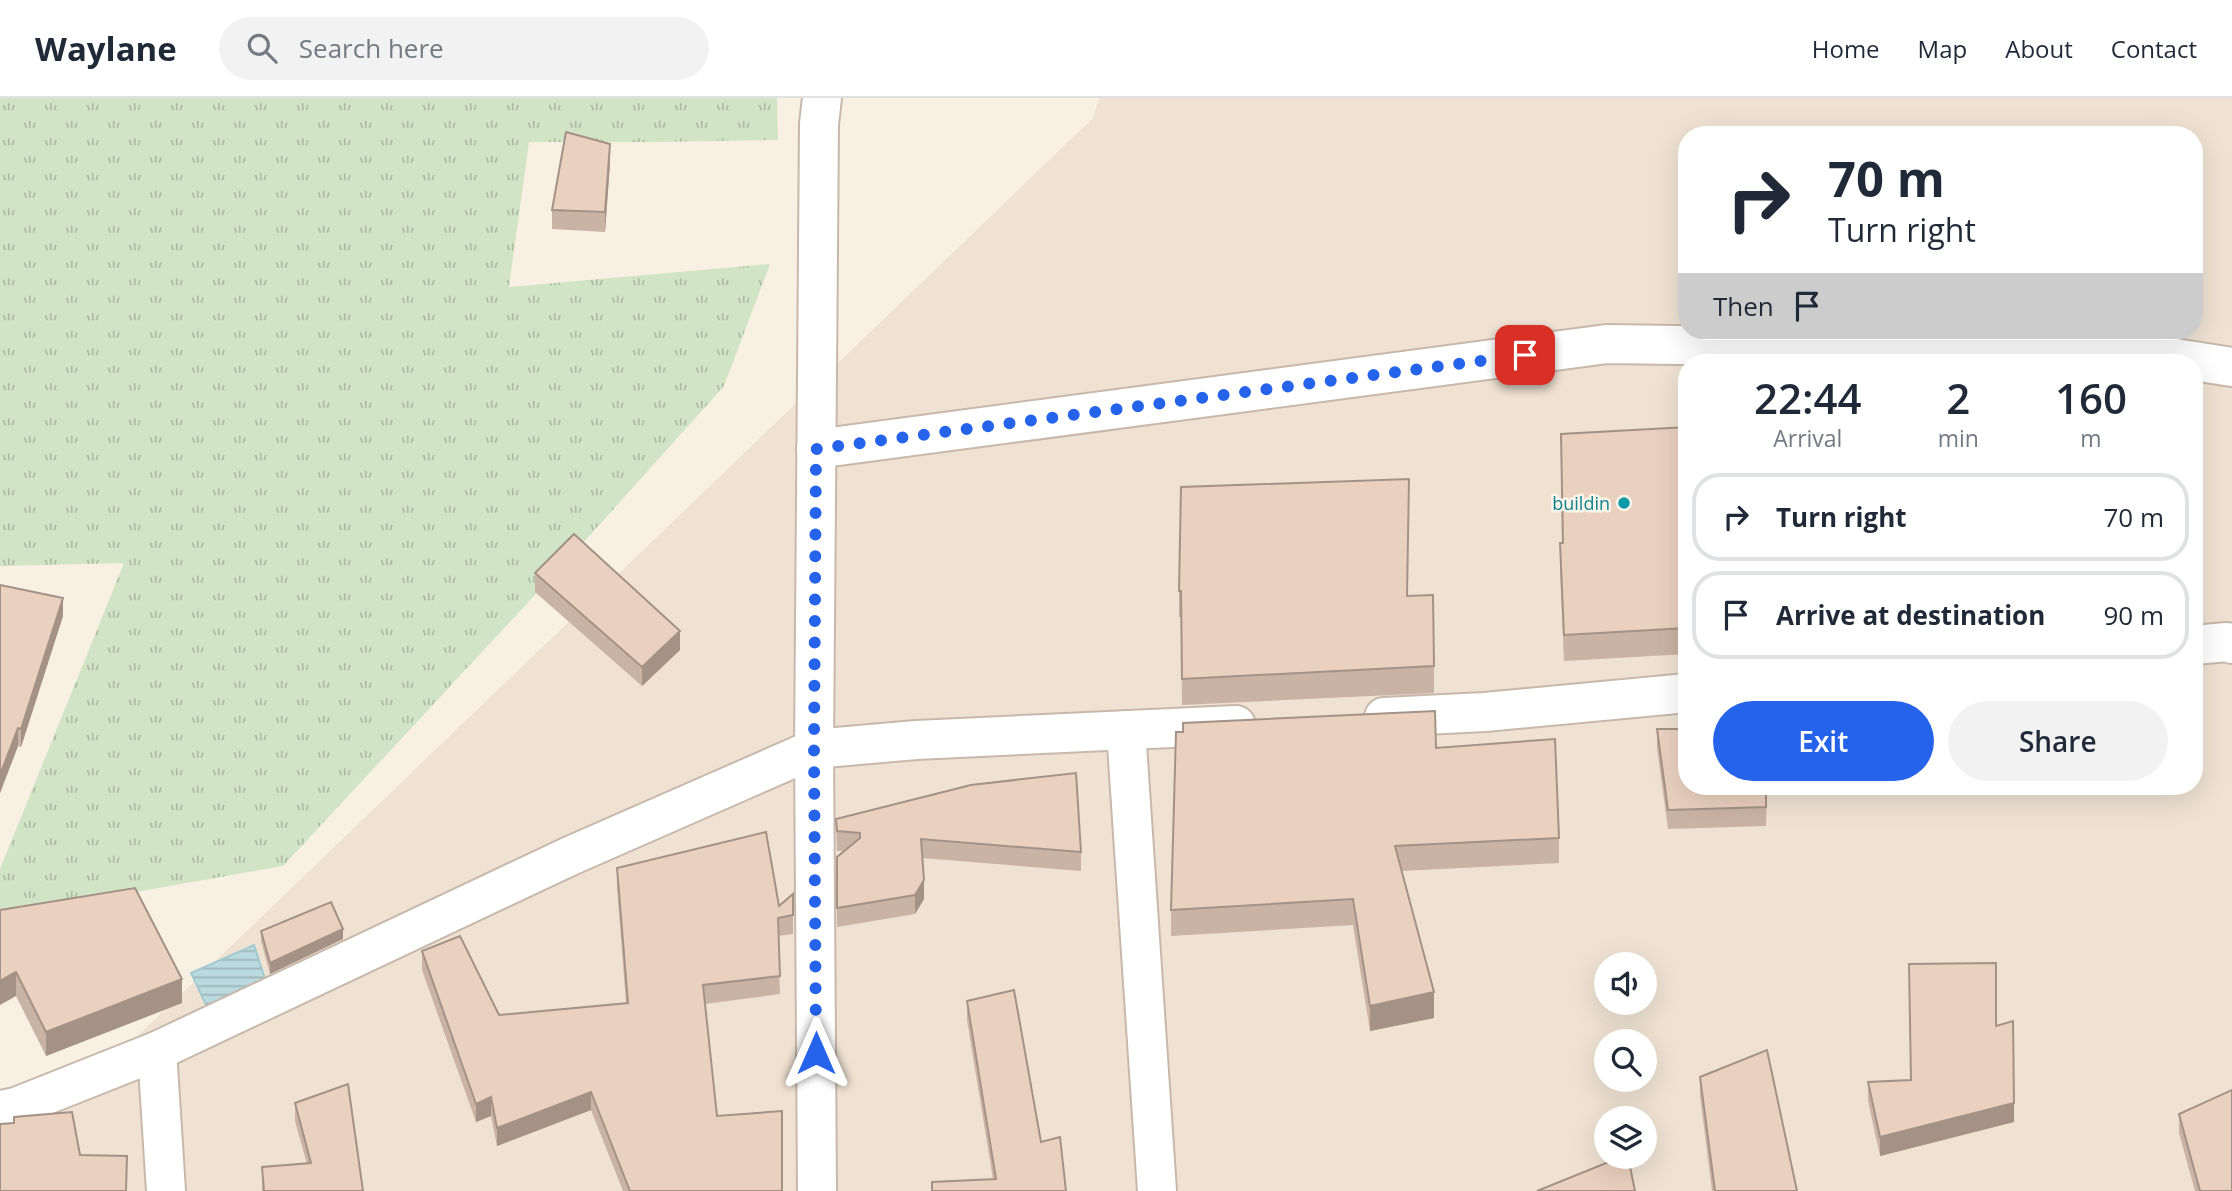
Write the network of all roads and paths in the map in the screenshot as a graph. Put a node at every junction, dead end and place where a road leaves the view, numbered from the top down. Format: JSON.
{"nodes":[{"id":1,"x":822,"y":98,"type":"edge"},
{"id":2,"x":2148,"y":354,"type":"edge"},
{"id":3,"x":2203,"y":363,"type":"edge"},
{"id":4,"x":2232,"y":368,"type":"edge"},
{"id":5,"x":816,"y":449,"type":"junction"},
{"id":6,"x":2232,"y":643,"type":"edge"},
{"id":7,"x":2203,"y":644,"type":"edge"},
{"id":8,"x":1678,"y":694,"type":"edge"},
{"id":9,"x":1347,"y":719,"type":"edge"},
{"id":10,"x":1264,"y":723,"type":"edge"},
{"id":11,"x":1126,"y":730,"type":"junction"},
{"id":12,"x":814,"y":749,"type":"junction"},
{"id":13,"x":158,"y":1051,"type":"junction"},
{"id":14,"x":0,"y":1110,"type":"edge"},
{"id":15,"x":166,"y":1191,"type":"edge"},
{"id":16,"x":817,"y":1191,"type":"edge"},
{"id":17,"x":1157,"y":1191,"type":"edge"}],
"edges":[{"from":1,"to":5,"type":"street"},
{"from":2,"to":5,"type":"street"},
{"from":3,"to":4,"type":"street"},
{"from":5,"to":12,"type":"street"},
{"from":6,"to":7,"type":"street"},
{"from":8,"to":9,"type":"street"},
{"from":10,"to":11,"type":"street"},
{"from":11,"to":12,"type":"street"},
{"from":11,"to":17,"type":"street"},
{"from":12,"to":13,"type":"street"},
{"from":12,"to":16,"type":"street"},
{"from":13,"to":14,"type":"street"},
{"from":13,"to":15,"type":"street"}]}
